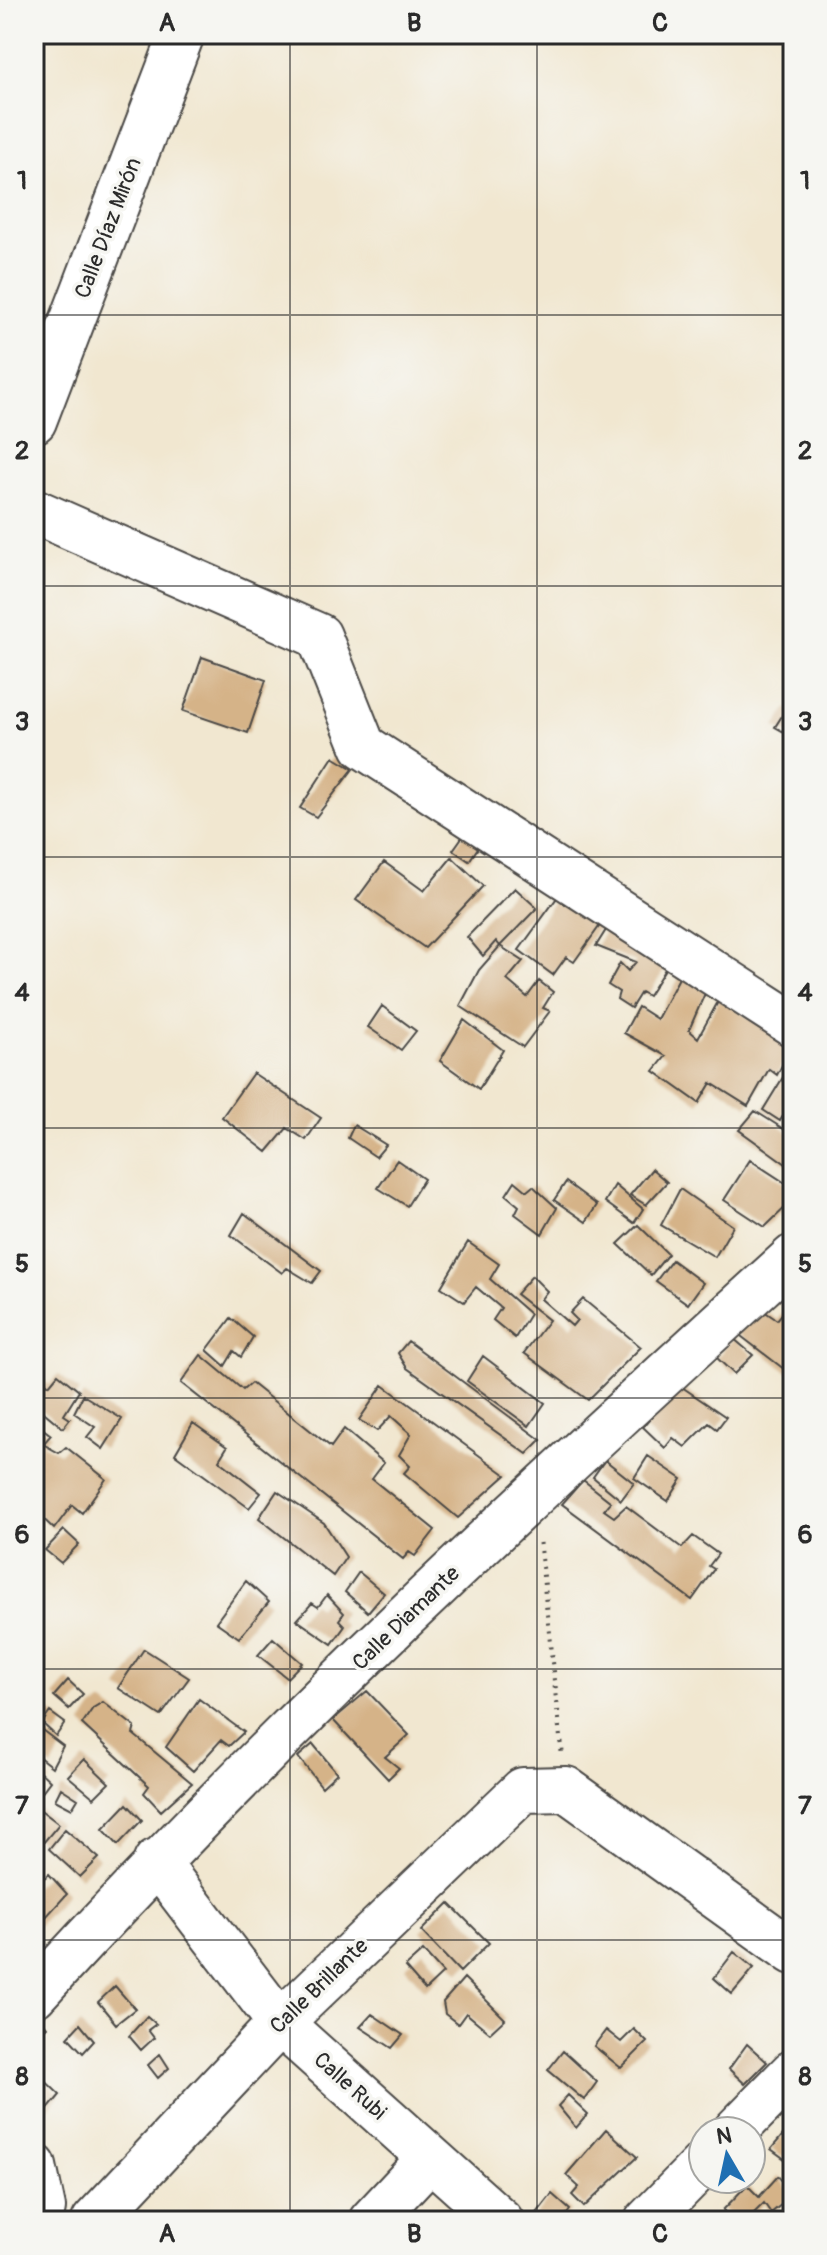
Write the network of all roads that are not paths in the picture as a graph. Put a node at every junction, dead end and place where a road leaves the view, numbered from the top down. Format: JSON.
{"nodes":[{"id":1,"x":182,"y":34,"type":"edge"},
{"id":2,"x":34,"y":421,"type":"edge"},
{"id":3,"x":34,"y":511,"type":"edge"},
{"id":4,"x":793,"y":1024,"type":"edge"},
{"id":5,"x":793,"y":1257,"type":"edge"},
{"id":6,"x":156,"y":1861,"type":"junction"},
{"id":7,"x":793,"y":1952,"type":"edge"},
{"id":8,"x":34,"y":1995,"type":"edge"},
{"id":9,"x":280,"y":2023,"type":"junction"},
{"id":10,"x":793,"y":2072,"type":"edge"},
{"id":11,"x":751,"y":2115,"type":"edge"},
{"id":12,"x":430,"y":2158,"type":"junction"},
{"id":13,"x":34,"y":2166,"type":"edge"},
{"id":14,"x":687,"y":2180,"type":"edge"},
{"id":15,"x":40,"y":2221,"type":"edge"},
{"id":16,"x":94,"y":2221,"type":"edge"},
{"id":17,"x":371,"y":2221,"type":"edge"},
{"id":18,"x":501,"y":2221,"type":"edge"},
{"id":19,"x":647,"y":2221,"type":"edge"}],
"edges":[{"from":1,"to":2,"type":"street","name":"Calle Díaz Mirón"},
{"from":3,"to":4,"type":"street"},
{"from":5,"to":6,"type":"street","name":"Calle Diamante"},
{"from":6,"to":8,"type":"street","name":"Calle Diamante"},
{"from":6,"to":9,"type":"street","name":"Calle Rubi"},
{"from":7,"to":9,"type":"street","name":"Calle Brillante"},
{"from":9,"to":12,"type":"street","name":"Calle Rubi"},
{"from":9,"to":16,"type":"street","name":"Calle Brillante"},
{"from":10,"to":11,"type":"street"},
{"from":12,"to":17,"type":"street"},
{"from":12,"to":18,"type":"street","name":"Calle Rubi"},
{"from":13,"to":15,"type":"street"},
{"from":14,"to":19,"type":"street"}]}
